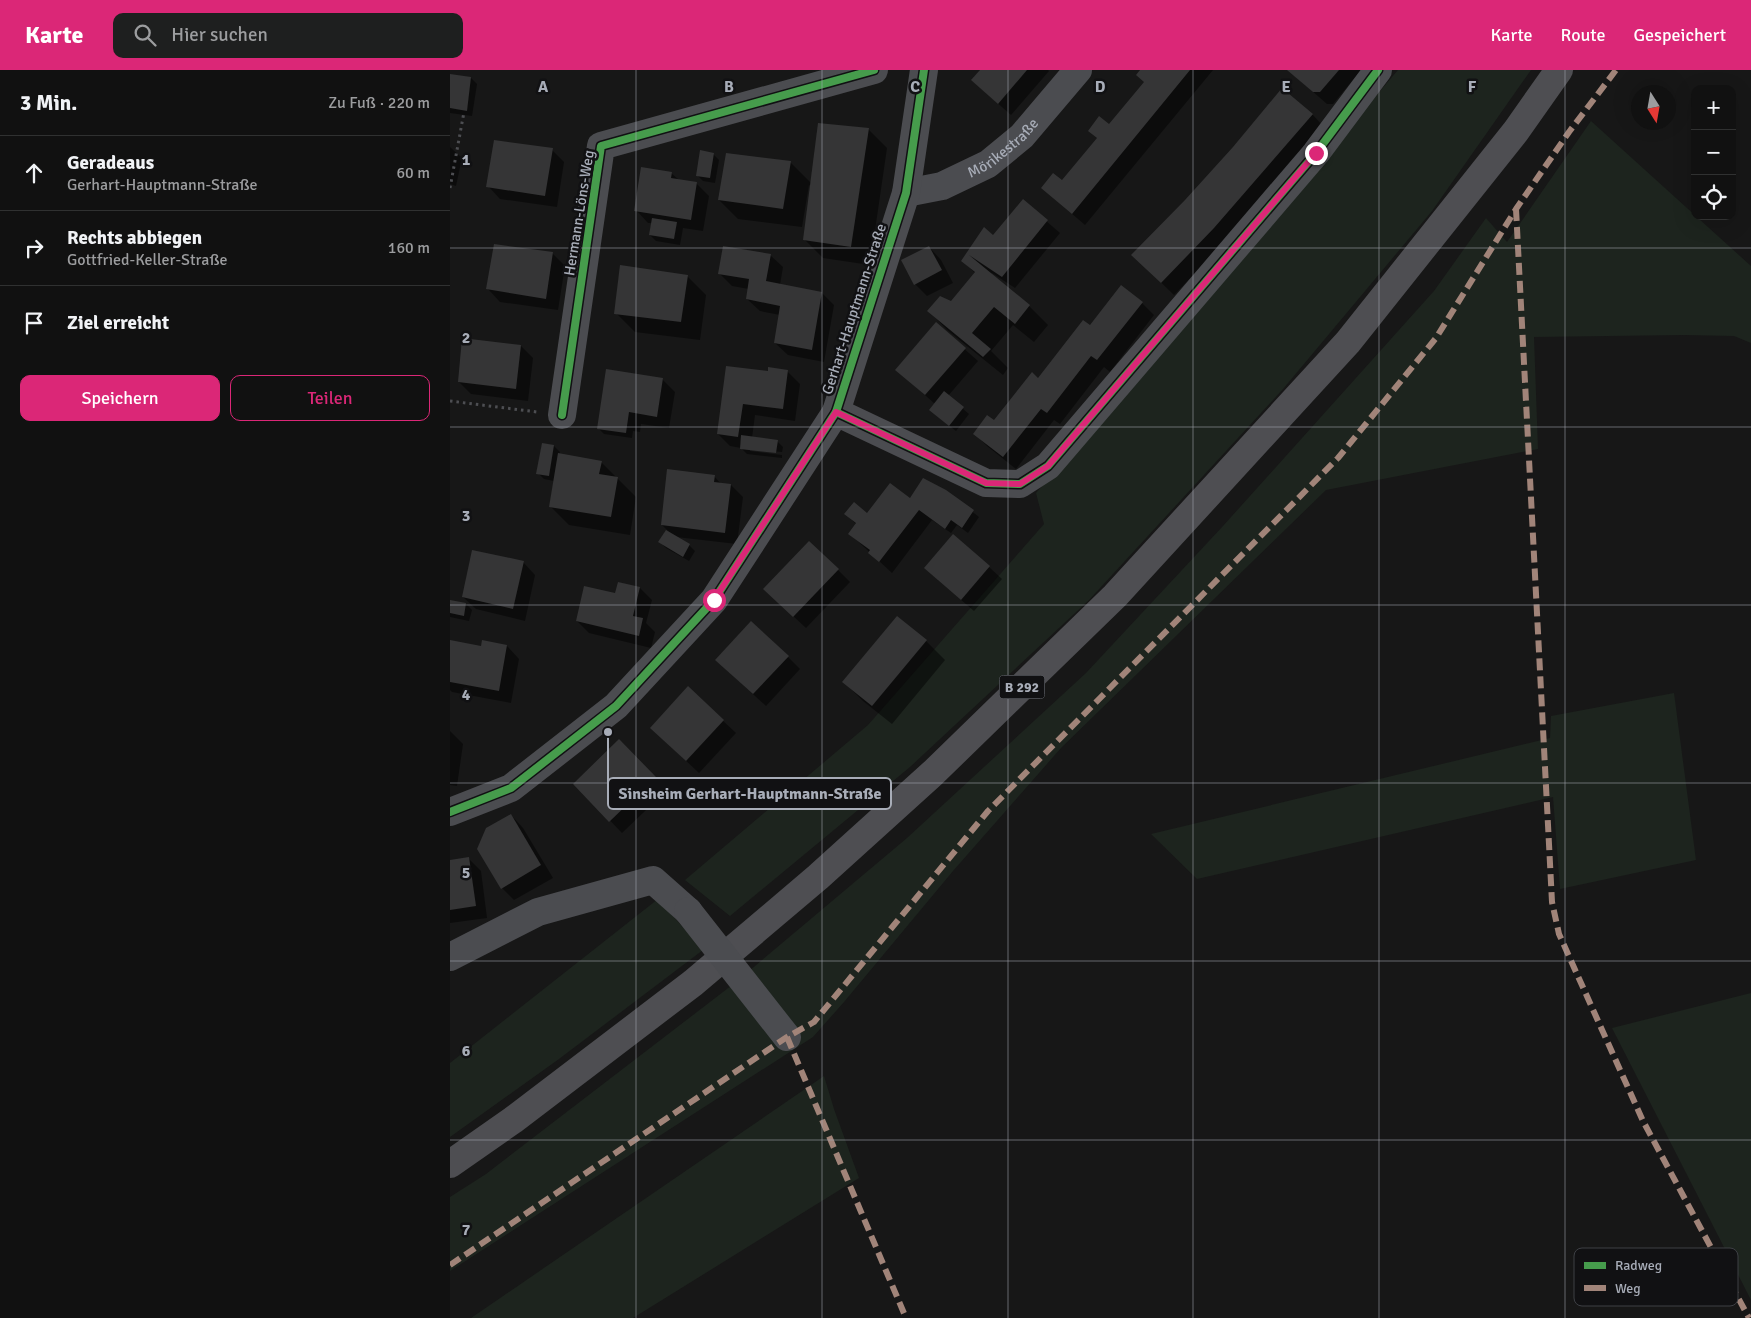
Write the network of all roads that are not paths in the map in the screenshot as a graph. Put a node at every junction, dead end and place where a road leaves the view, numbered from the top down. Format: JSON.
{"nodes":[{"id":1,"x":874,"y":70,"type":"edge"},
{"id":2,"x":924,"y":70,"type":"edge"},
{"id":3,"x":1078,"y":70,"type":"edge"},
{"id":4,"x":1378,"y":70,"type":"edge"},
{"id":5,"x":1559,"y":70,"type":"edge"},
{"id":6,"x":906,"y":193,"type":"junction"},
{"id":7,"x":836,"y":412,"type":"junction"},
{"id":8,"x":562,"y":415,"type":"road end"},
{"id":9,"x":450,"y":812,"type":"edge"},
{"id":10,"x":450,"y":957,"type":"edge"},
{"id":11,"x":787,"y":1037,"type":"dead end"},
{"id":12,"x":450,"y":1164,"type":"edge"}],
"edges":[{"from":1,"to":8,"type":"street","name":"Hermann-Löns-Weg"},
{"from":2,"to":6,"type":"street","name":"Gerhart-Hauptmann-Straße"},
{"from":3,"to":6,"type":"street","name":"Mörikestraße"},
{"from":4,"to":7,"type":"street"},
{"from":5,"to":12,"type":"highway","number":"B 292"},
{"from":6,"to":7,"type":"street","name":"Gerhart-Hauptmann-Straße"},
{"from":7,"to":9,"type":"street","name":"Gerhart-Hauptmann-Straße"},
{"from":10,"to":11,"type":"street","bridge":true}]}
